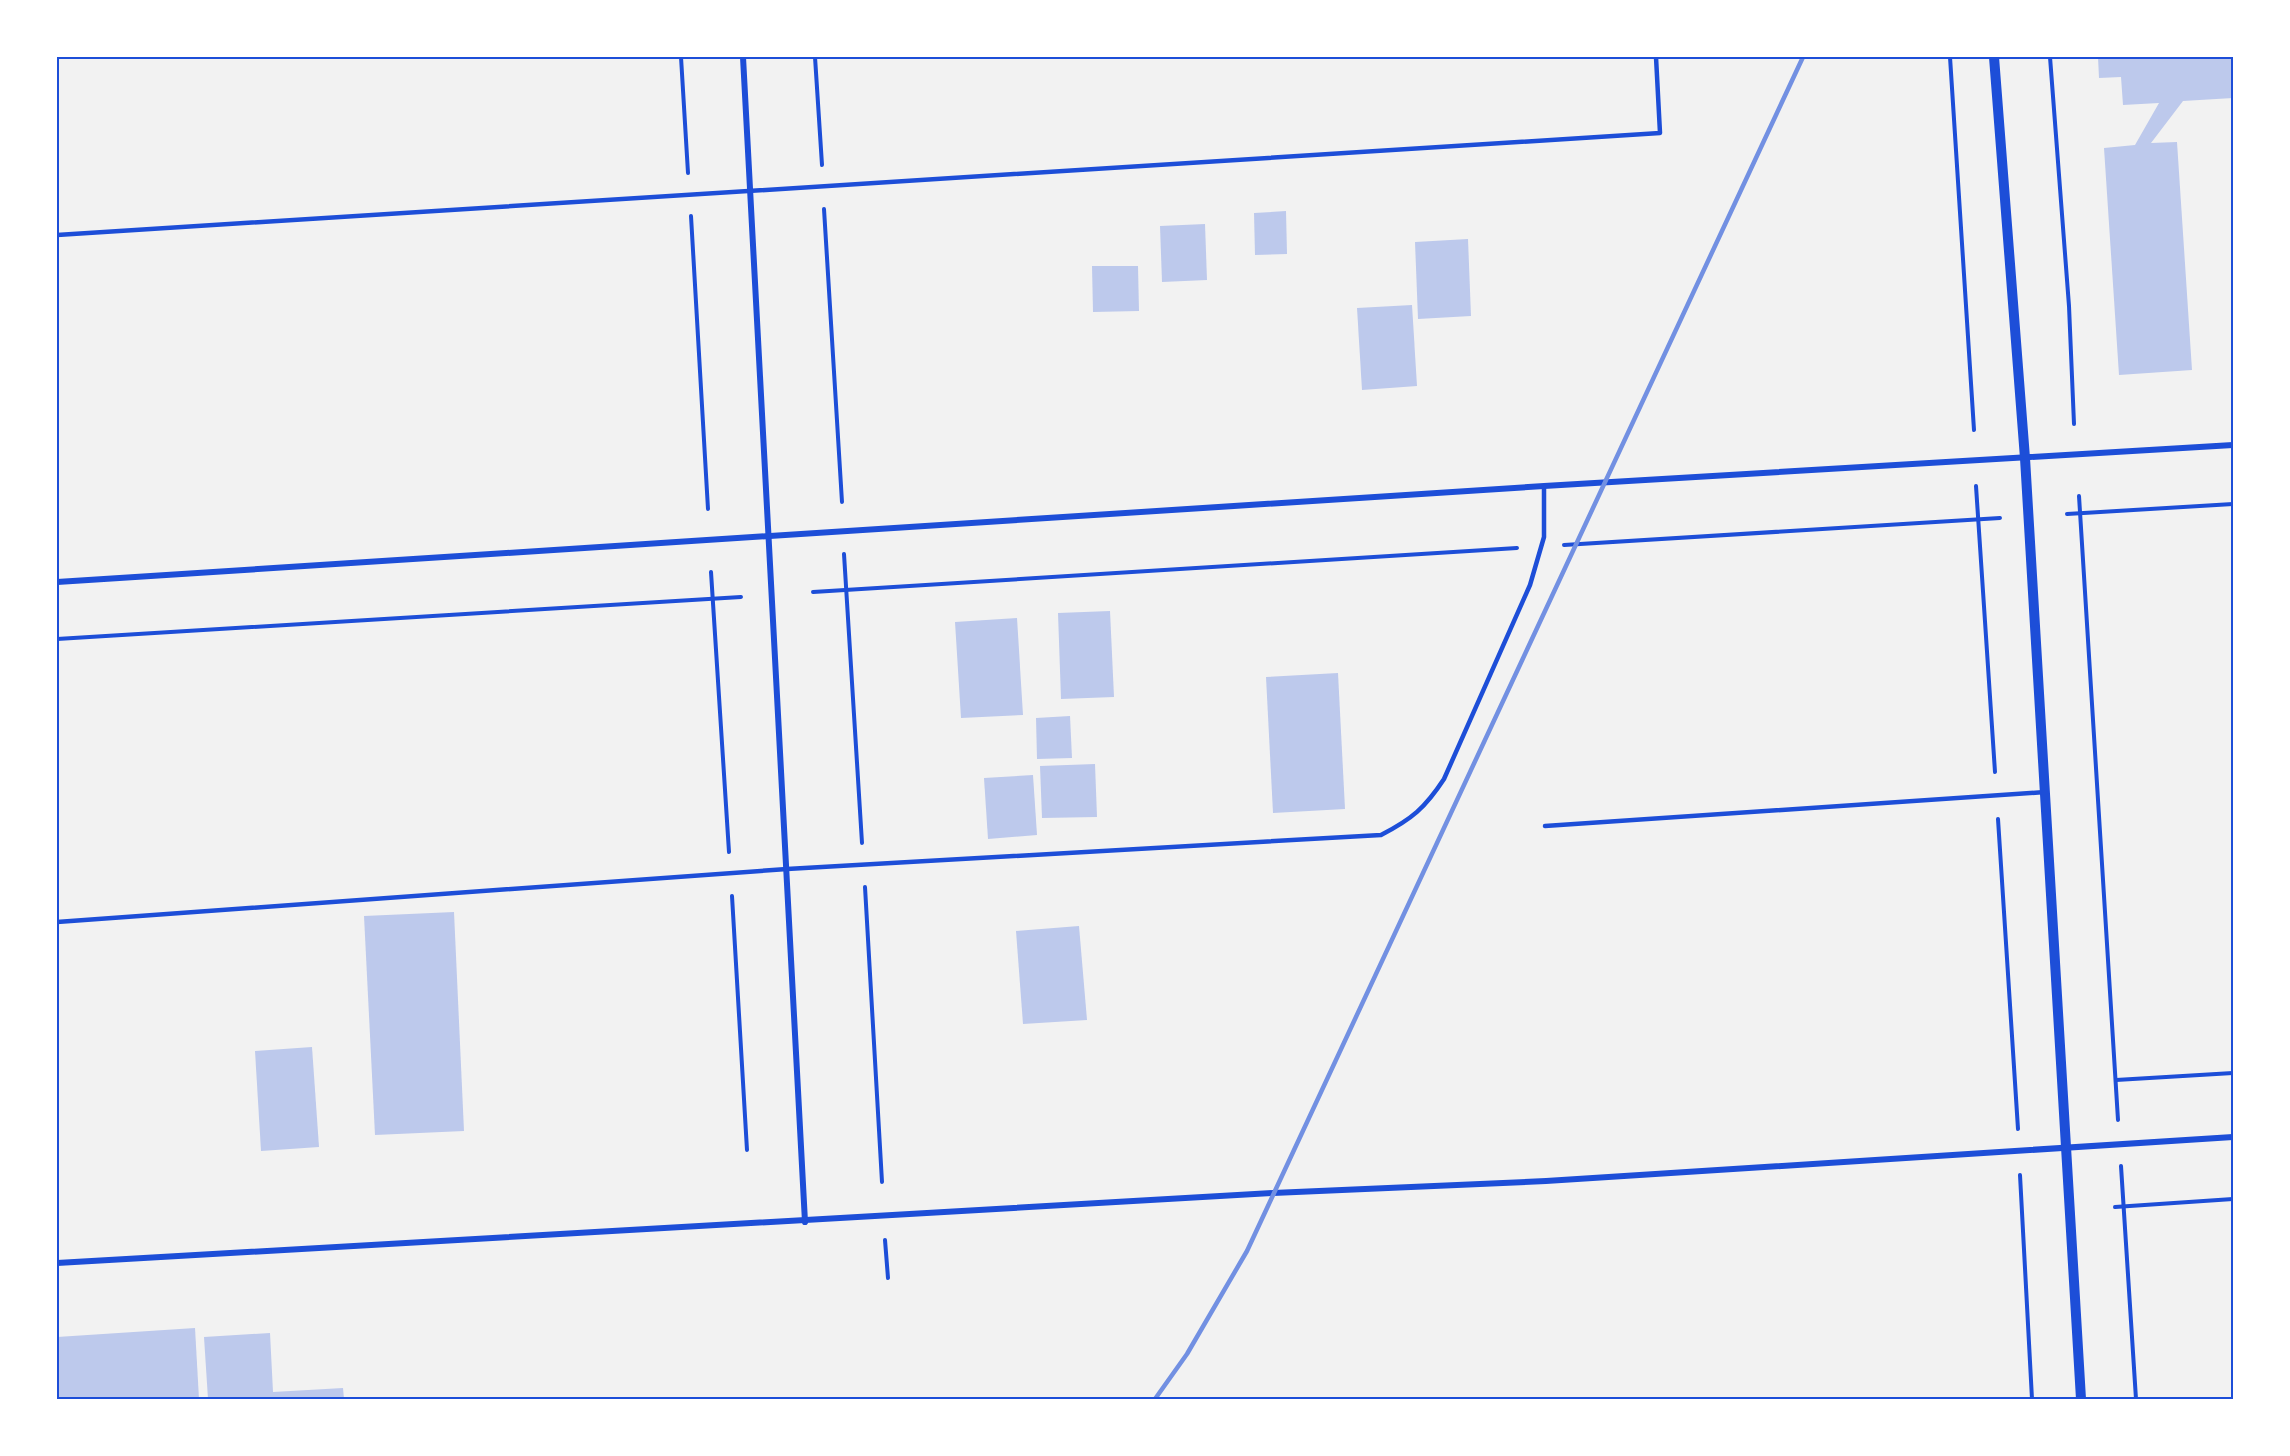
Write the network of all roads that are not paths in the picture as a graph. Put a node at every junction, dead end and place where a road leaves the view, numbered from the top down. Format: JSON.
{"nodes":[{"id":1,"x":743,"y":57,"type":"edge"},
{"id":2,"x":1656,"y":57,"type":"edge"},
{"id":3,"x":1995,"y":57,"type":"edge"},
{"id":4,"x":750,"y":191,"type":"junction"},
{"id":5,"x":57,"y":235,"type":"edge"},
{"id":6,"x":2233,"y":445,"type":"edge"},
{"id":7,"x":2025,"y":458,"type":"junction"},
{"id":8,"x":1544,"y":486,"type":"junction"},
{"id":9,"x":769,"y":538,"type":"junction"},
{"id":10,"x":57,"y":582,"type":"edge"},
{"id":11,"x":2045,"y":792,"type":"junction"},
{"id":12,"x":1545,"y":826,"type":"dead end"},
{"id":13,"x":787,"y":868,"type":"junction"},
{"id":14,"x":57,"y":922,"type":"edge"},
{"id":15,"x":2233,"y":1137,"type":"edge"},
{"id":16,"x":2066,"y":1148,"type":"junction"},
{"id":17,"x":806,"y":1222,"type":"junction"},
{"id":18,"x":57,"y":1263,"type":"edge"},
{"id":19,"x":2081,"y":1399,"type":"edge"}],
"edges":[{"from":1,"to":4,"type":"street"},
{"from":2,"to":4,"type":"lane"},
{"from":3,"to":7,"type":"street"},
{"from":4,"to":5,"type":"lane"},
{"from":4,"to":9,"type":"street"},
{"from":6,"to":7,"type":"street"},
{"from":7,"to":8,"type":"street"},
{"from":7,"to":11,"type":"street"},
{"from":8,"to":9,"type":"street"},
{"from":8,"to":13,"type":"lane"},
{"from":9,"to":10,"type":"street"},
{"from":9,"to":13,"type":"street"},
{"from":11,"to":12,"type":"lane"},
{"from":11,"to":16,"type":"street"},
{"from":13,"to":14,"type":"lane"},
{"from":13,"to":17,"type":"street"},
{"from":15,"to":16,"type":"street"},
{"from":16,"to":17,"type":"street"},
{"from":16,"to":19,"type":"street"},
{"from":17,"to":18,"type":"street"}]}
